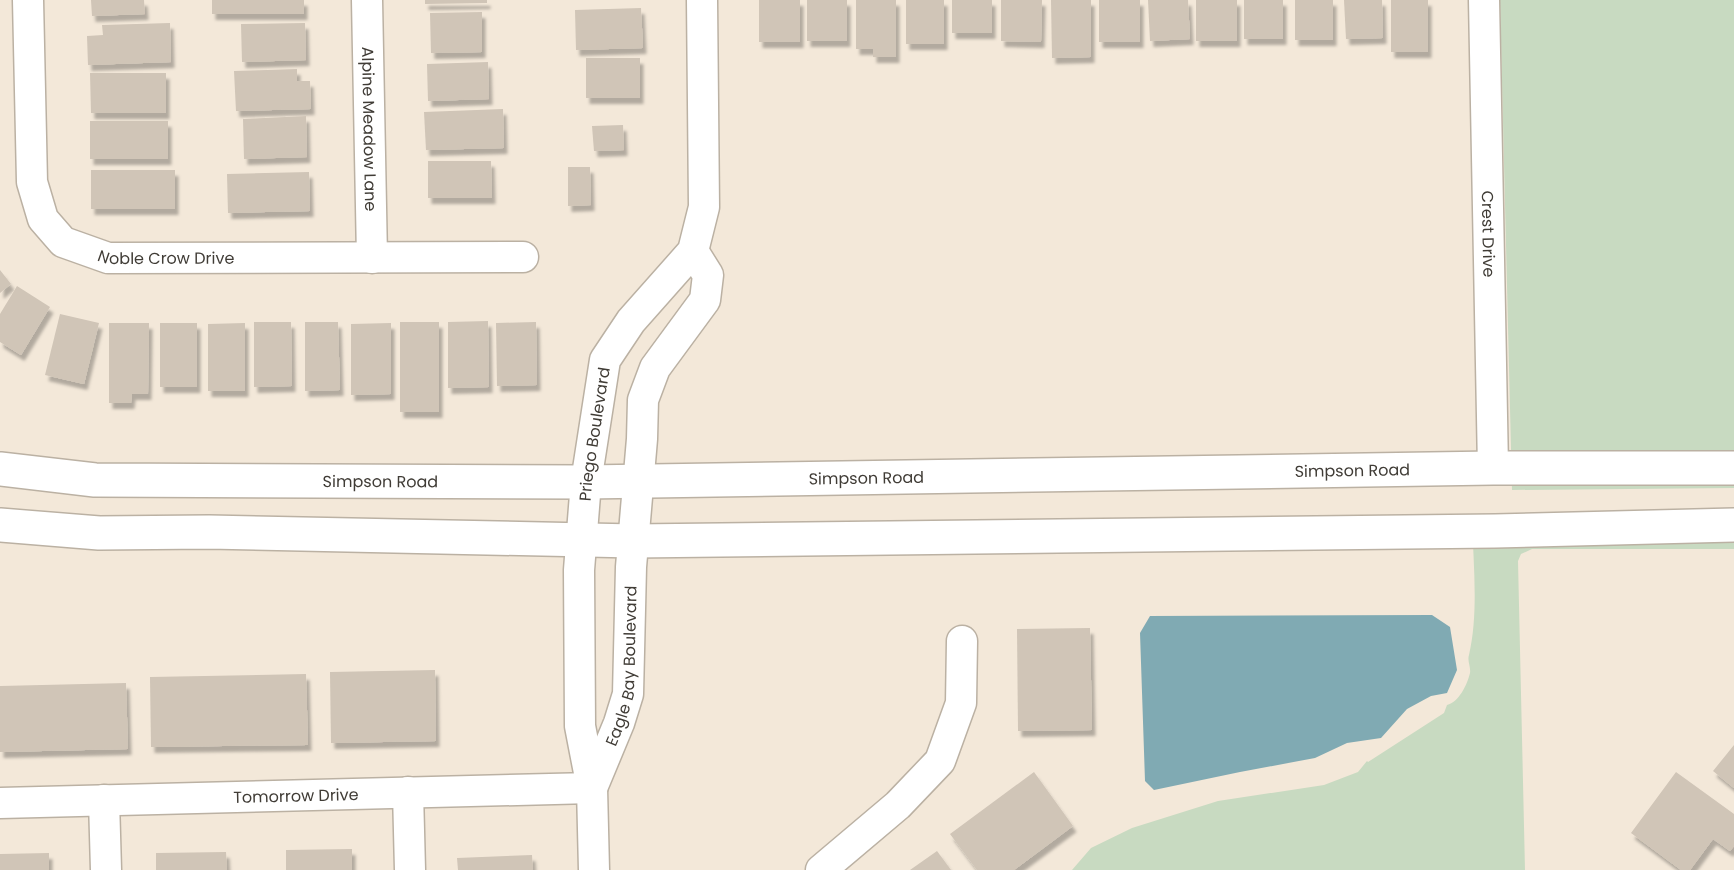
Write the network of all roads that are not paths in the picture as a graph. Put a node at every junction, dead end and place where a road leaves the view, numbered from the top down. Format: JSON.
{"nodes":[{"id":1,"x":28,"y":0,"type":"edge"},
{"id":2,"x":367,"y":0,"type":"edge"},
{"id":3,"x":702,"y":0,"type":"edge"},
{"id":4,"x":1484,"y":0,"type":"edge"},
{"id":5,"x":693,"y":251,"type":"junction"},
{"id":6,"x":523,"y":257,"type":"dead end"},
{"id":7,"x":372,"y":258,"type":"junction"},
{"id":8,"x":1493,"y":468,"type":"junction"},
{"id":9,"x":1734,"y":468,"type":"edge"},
{"id":10,"x":0,"y":469,"type":"edge"},
{"id":11,"x":639,"y":481,"type":"junction"},
{"id":12,"x":586,"y":482,"type":"junction"},
{"id":13,"x":0,"y":525,"type":"edge"},
{"id":14,"x":1734,"y":525,"type":"edge"},
{"id":15,"x":582,"y":540,"type":"junction"},
{"id":16,"x":634,"y":541,"type":"junction"},
{"id":17,"x":963,"y":641,"type":"dead end"},
{"id":18,"x":592,"y":788,"type":"junction"},
{"id":19,"x":408,"y":792,"type":"junction"},
{"id":20,"x":104,"y":800,"type":"junction"},
{"id":21,"x":0,"y":803,"type":"edge"},
{"id":22,"x":106,"y":870,"type":"edge"},
{"id":23,"x":410,"y":870,"type":"edge"},
{"id":24,"x":594,"y":870,"type":"edge"},
{"id":25,"x":821,"y":870,"type":"edge"}],
"edges":[{"from":1,"to":7,"type":"street","name":"Noble Crow Drive"},
{"from":2,"to":7,"type":"street","name":"Alpine Meadow Lane"},
{"from":3,"to":5,"type":"street","name":"Priego Boulevard"},
{"from":4,"to":8,"type":"street","name":"Crest Drive"},
{"from":5,"to":11,"type":"street"},
{"from":5,"to":12,"type":"street","name":"Priego Boulevard"},
{"from":6,"to":7,"type":"street","name":"Noble Crow Drive"},
{"from":8,"to":9,"type":"main road","name":"Simpson Road"},
{"from":8,"to":11,"type":"main road","name":"Simpson Road"},
{"from":10,"to":12,"type":"main road","name":"Simpson Road"},
{"from":11,"to":12,"type":"main road","name":"Simpson Road"},
{"from":11,"to":16,"type":"street"},
{"from":12,"to":15,"type":"street","name":"Priego Boulevard"},
{"from":13,"to":15,"type":"main road"},
{"from":14,"to":16,"type":"main road"},
{"from":15,"to":16,"type":"main road"},
{"from":15,"to":18,"type":"street","name":"Eagle Bay Boulevard"},
{"from":16,"to":18,"type":"street","name":"Eagle Bay Boulevard"},
{"from":17,"to":25,"type":"street"},
{"from":18,"to":19,"type":"street","name":"Tomorrow Drive"},
{"from":18,"to":24,"type":"street","name":"Eagle Bay Boulevard"},
{"from":19,"to":20,"type":"street","name":"Tomorrow Drive"},
{"from":19,"to":23,"type":"street"},
{"from":20,"to":21,"type":"street","name":"Tomorrow Drive"},
{"from":20,"to":22,"type":"street"}]}
